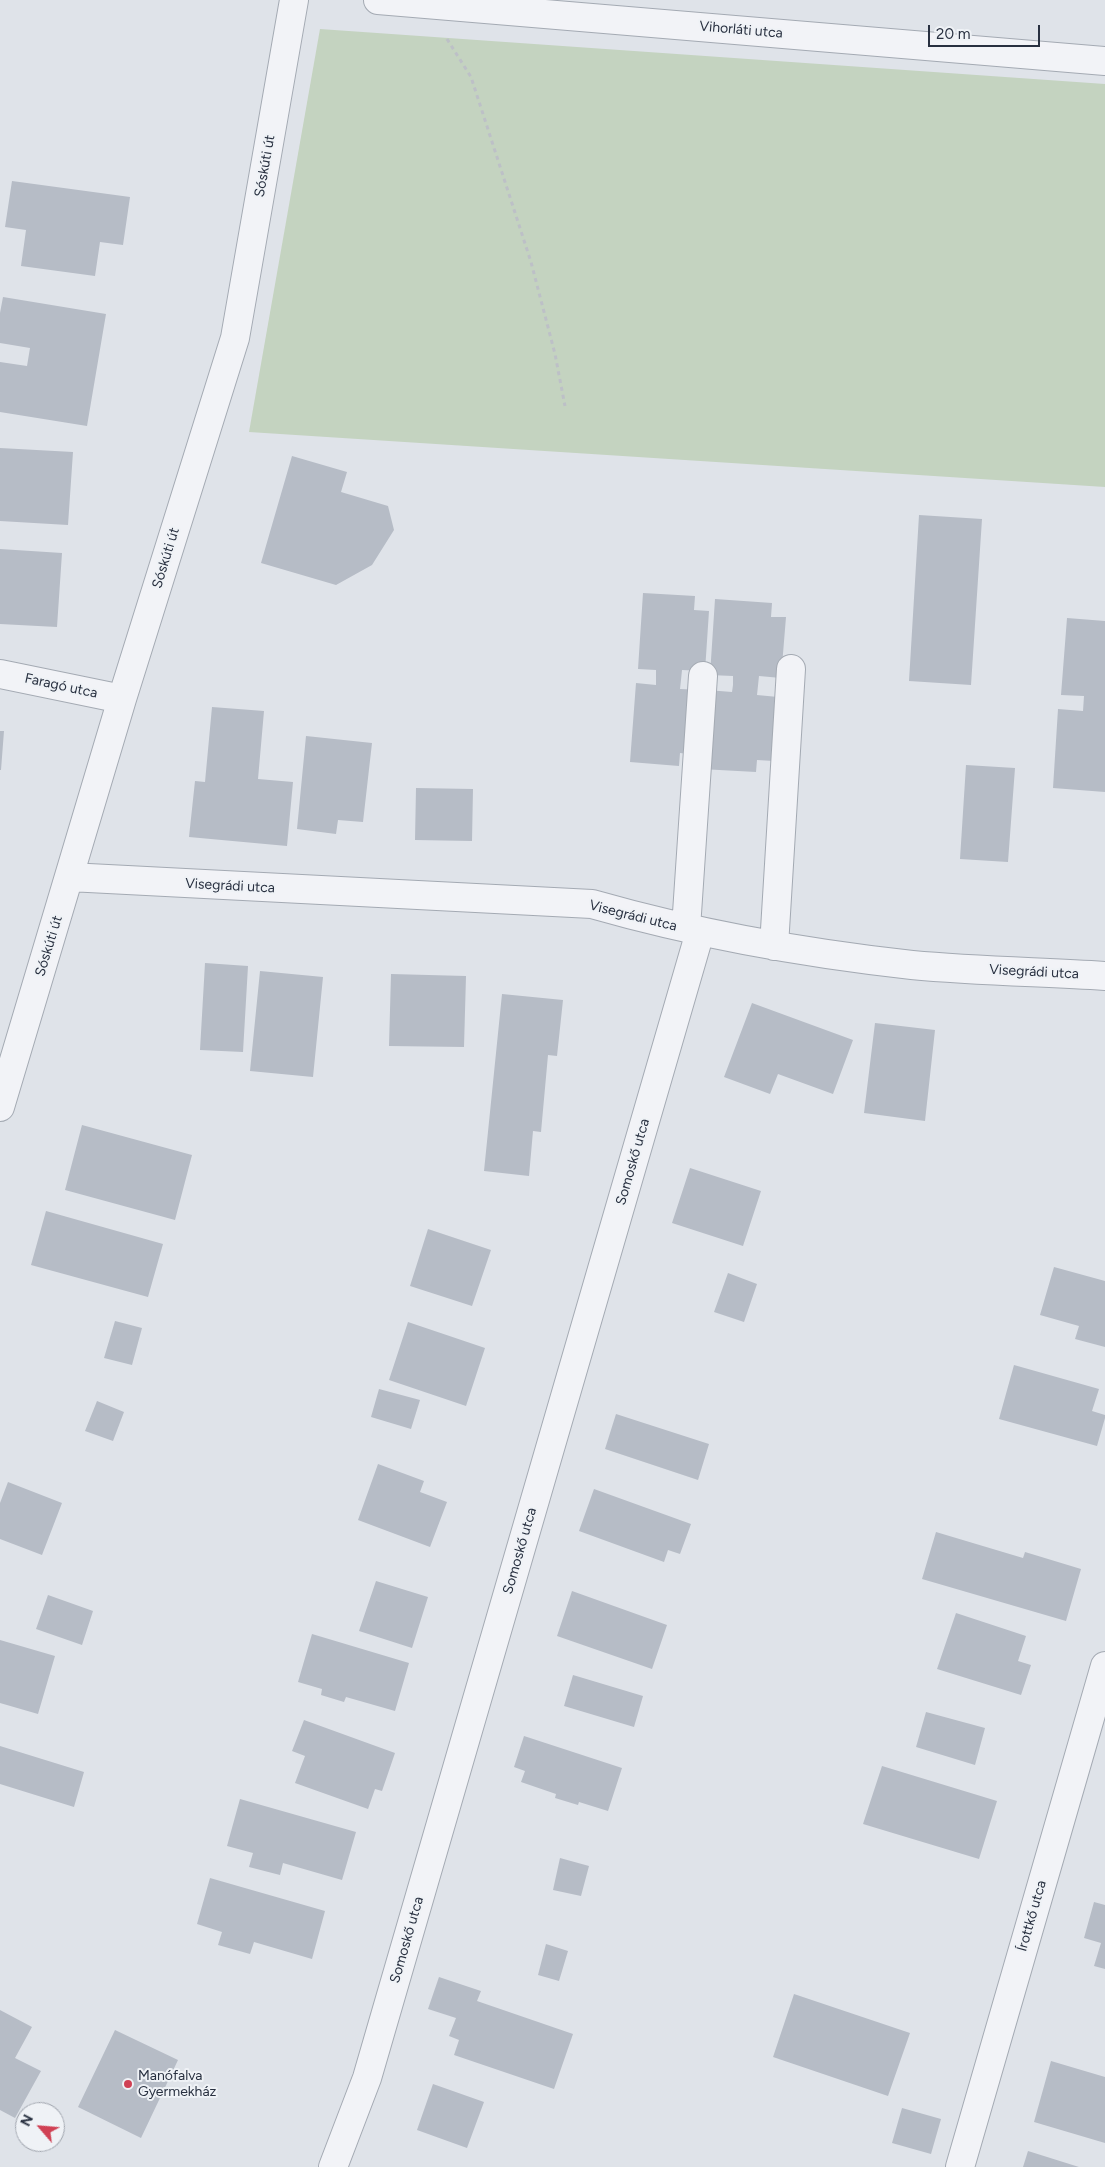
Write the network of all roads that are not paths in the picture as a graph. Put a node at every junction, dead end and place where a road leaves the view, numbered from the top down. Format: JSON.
{"nodes":[{"id":1,"x":294,"y":0,"type":"edge"},
{"id":2,"x":378,"y":0,"type":"edge"},
{"id":3,"x":538,"y":6,"type":"edge"},
{"id":4,"x":1105,"y":61,"type":"edge"},
{"id":5,"x":791,"y":669,"type":"dead end"},
{"id":6,"x":0,"y":674,"type":"edge"},
{"id":7,"x":703,"y":676,"type":"dead end"},
{"id":8,"x":122,"y":699,"type":"junction"},
{"id":9,"x":69,"y":877,"type":"junction"},
{"id":10,"x":693,"y":930,"type":"junction"},
{"id":11,"x":774,"y":946,"type":"junction"},
{"id":12,"x":1105,"y":976,"type":"edge"},
{"id":13,"x":0,"y":1108,"type":"edge"},
{"id":14,"x":1105,"y":1666,"type":"edge"},
{"id":15,"x":333,"y":2167,"type":"edge"},
{"id":16,"x":960,"y":2167,"type":"edge"}],
"edges":[{"from":1,"to":8,"type":"street","name":"Sóskúti út"},
{"from":2,"to":3,"type":"street","name":"Vihorláti utca"},
{"from":3,"to":4,"type":"street","name":"Vihorláti utca"},
{"from":5,"to":11,"type":"street"},
{"from":6,"to":8,"type":"street","name":"Faragó utca"},
{"from":7,"to":10,"type":"street","name":"Somoskő utca"},
{"from":8,"to":9,"type":"street","name":"Sóskúti út"},
{"from":9,"to":10,"type":"street","name":"Visegrádi utca"},
{"from":9,"to":13,"type":"street","name":"Sóskúti út"},
{"from":10,"to":11,"type":"street","name":"Visegrádi utca"},
{"from":10,"to":15,"type":"street","name":"Somoskő utca"},
{"from":11,"to":12,"type":"street","name":"Visegrádi utca"},
{"from":14,"to":16,"type":"street","name":"Írottkő utca"}]}
